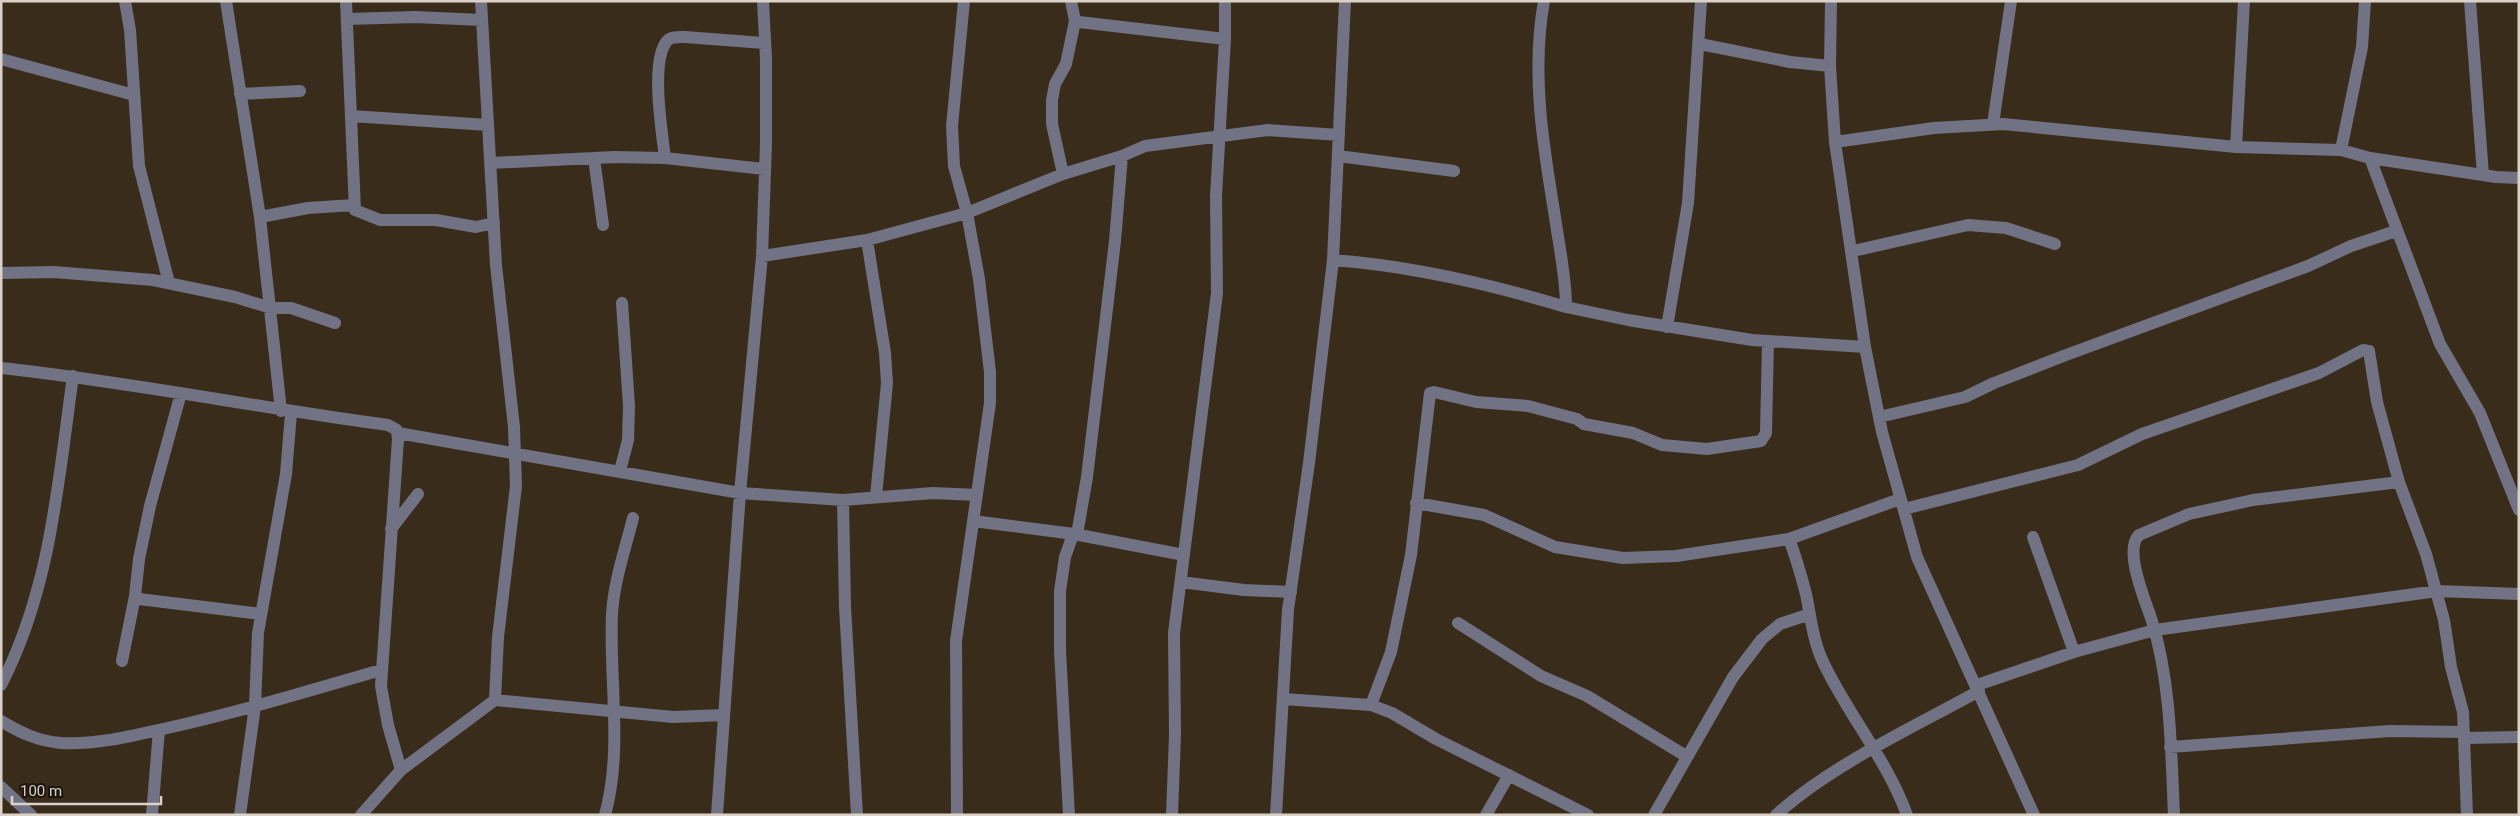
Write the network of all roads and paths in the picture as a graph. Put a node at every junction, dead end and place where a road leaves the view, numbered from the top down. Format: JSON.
{"nodes":[{"id":1,"x":125,"y":1,"type":"edge"},
{"id":2,"x":226,"y":1,"type":"edge"},
{"id":3,"x":346,"y":1,"type":"edge"},
{"id":4,"x":481,"y":1,"type":"edge"},
{"id":5,"x":762,"y":1,"type":"edge"},
{"id":6,"x":964,"y":1,"type":"edge"},
{"id":7,"x":1070,"y":1,"type":"edge"},
{"id":8,"x":1225,"y":1,"type":"edge"},
{"id":9,"x":1345,"y":1,"type":"edge"},
{"id":10,"x":1544,"y":1,"type":"edge"},
{"id":11,"x":1701,"y":1,"type":"edge"},
{"id":12,"x":1830,"y":1,"type":"edge"},
{"id":13,"x":2012,"y":1,"type":"edge"},
{"id":14,"x":2244,"y":1,"type":"edge"},
{"id":15,"x":2365,"y":1,"type":"edge"},
{"id":16,"x":2470,"y":1,"type":"edge"},
{"id":17,"x":347,"y":19,"type":"junction"},
{"id":18,"x":482,"y":20,"type":"junction"},
{"id":19,"x":1075,"y":21,"type":"junction"},
{"id":20,"x":1225,"y":39,"type":"junction"},
{"id":21,"x":765,"y":43,"type":"junction"},
{"id":22,"x":1700,"y":44,"type":"junction"},
{"id":23,"x":1,"y":59,"type":"edge"},
{"id":24,"x":1830,"y":66,"type":"junction"},
{"id":25,"x":300,"y":91,"type":"dead end"},
{"id":26,"x":240,"y":94,"type":"junction"},
{"id":27,"x":134,"y":95,"type":"junction"},
{"id":28,"x":351,"y":116,"type":"junction"},
{"id":29,"x":1993,"y":124,"type":"junction"},
{"id":30,"x":488,"y":125,"type":"junction"},
{"id":31,"x":1339,"y":135,"type":"junction"},
{"id":32,"x":1218,"y":136,"type":"junction"},
{"id":33,"x":1836,"y":142,"type":"junction"},
{"id":34,"x":2236,"y":147,"type":"junction"},
{"id":35,"x":2341,"y":150,"type":"junction"},
{"id":36,"x":1122,"y":156,"type":"junction"},
{"id":37,"x":1338,"y":156,"type":"junction"},
{"id":38,"x":594,"y":158,"type":"junction"},
{"id":39,"x":665,"y":158,"type":"junction"},
{"id":40,"x":2370,"y":158,"type":"junction"},
{"id":41,"x":491,"y":163,"type":"junction"},
{"id":42,"x":764,"y":169,"type":"junction"},
{"id":43,"x":1454,"y":171,"type":"dead end"},
{"id":44,"x":1063,"y":174,"type":"junction"},
{"id":45,"x":2483,"y":175,"type":"junction"},
{"id":46,"x":2519,"y":178,"type":"edge"},
{"id":47,"x":354,"y":205,"type":"junction"},
{"id":48,"x":967,"y":213,"type":"junction"},
{"id":49,"x":260,"y":217,"type":"junction"},
{"id":50,"x":494,"y":223,"type":"junction"},
{"id":51,"x":603,"y":225,"type":"dead end"},
{"id":52,"x":2396,"y":230,"type":"junction"},
{"id":53,"x":868,"y":240,"type":"junction"},
{"id":54,"x":2055,"y":244,"type":"dead end"},
{"id":55,"x":1853,"y":251,"type":"junction"},
{"id":56,"x":762,"y":256,"type":"junction"},
{"id":57,"x":1333,"y":260,"type":"junction"},
{"id":58,"x":1,"y":273,"type":"edge"},
{"id":59,"x":169,"y":283,"type":"junction"},
{"id":60,"x":622,"y":303,"type":"dead end"},
{"id":61,"x":1566,"y":307,"type":"junction"},
{"id":62,"x":271,"y":308,"type":"junction"},
{"id":63,"x":334,"y":323,"type":"dead end"},
{"id":64,"x":1667,"y":327,"type":"junction"},
{"id":65,"x":1768,"y":341,"type":"junction"},
{"id":66,"x":1865,"y":347,"type":"junction"},
{"id":67,"x":1,"y":368,"type":"edge"},
{"id":68,"x":73,"y":376,"type":"junction"},
{"id":69,"x":181,"y":393,"type":"junction"},
{"id":70,"x":286,"y":412,"type":"junction"},
{"id":71,"x":1879,"y":417,"type":"junction"},
{"id":72,"x":398,"y":433,"type":"junction"},
{"id":73,"x":514,"y":453,"type":"junction"},
{"id":74,"x":620,"y":470,"type":"junction"},
{"id":75,"x":2399,"y":482,"type":"junction"},
{"id":76,"x":740,"y":493,"type":"junction"},
{"id":77,"x":418,"y":494,"type":"dead end"},
{"id":78,"x":977,"y":495,"type":"junction"},
{"id":79,"x":876,"y":496,"type":"junction"},
{"id":80,"x":843,"y":500,"type":"junction"},
{"id":81,"x":1416,"y":502,"type":"junction"},
{"id":82,"x":1902,"y":504,"type":"junction"},
{"id":83,"x":2519,"y":510,"type":"edge"},
{"id":84,"x":633,"y":518,"type":"dead end"},
{"id":85,"x":973,"y":521,"type":"junction"},
{"id":86,"x":391,"y":529,"type":"junction"},
{"id":87,"x":1074,"y":534,"type":"junction"},
{"id":88,"x":2033,"y":538,"type":"dead end"},
{"id":89,"x":1789,"y":539,"type":"junction"},
{"id":90,"x":1184,"y":555,"type":"junction"},
{"id":91,"x":1181,"y":582,"type":"junction"},
{"id":92,"x":2437,"y":591,"type":"junction"},
{"id":93,"x":1291,"y":592,"type":"junction"},
{"id":94,"x":2519,"y":594,"type":"edge"},
{"id":95,"x":135,"y":596,"type":"junction"},
{"id":96,"x":260,"y":614,"type":"junction"},
{"id":97,"x":1810,"y":614,"type":"junction"},
{"id":98,"x":1458,"y":623,"type":"dead end"},
{"id":99,"x":2155,"y":630,"type":"junction"},
{"id":100,"x":2074,"y":652,"type":"junction"},
{"id":101,"x":122,"y":660,"type":"dead end"},
{"id":102,"x":380,"y":670,"type":"junction"},
{"id":103,"x":1,"y":685,"type":"edge"},
{"id":104,"x":1978,"y":688,"type":"junction"},
{"id":105,"x":1283,"y":699,"type":"junction"},
{"id":106,"x":495,"y":700,"type":"junction"},
{"id":107,"x":1371,"y":705,"type":"junction"},
{"id":108,"x":255,"y":706,"type":"junction"},
{"id":109,"x":614,"y":711,"type":"junction"},
{"id":110,"x":724,"y":716,"type":"junction"},
{"id":111,"x":1,"y":721,"type":"edge"},
{"id":112,"x":159,"y":730,"type":"junction"},
{"id":113,"x":2464,"y":735,"type":"junction"},
{"id":114,"x":2519,"y":737,"type":"edge"},
{"id":115,"x":2170,"y":746,"type":"junction"},
{"id":116,"x":1875,"y":748,"type":"junction"},
{"id":117,"x":1686,"y":756,"type":"junction"},
{"id":118,"x":402,"y":770,"type":"junction"},
{"id":119,"x":1509,"y":775,"type":"junction"},
{"id":120,"x":1,"y":787,"type":"edge"},
{"id":121,"x":30,"y":815,"type":"edge"},
{"id":122,"x":152,"y":815,"type":"edge"},
{"id":123,"x":240,"y":815,"type":"edge"},
{"id":124,"x":361,"y":815,"type":"edge"},
{"id":125,"x":605,"y":815,"type":"edge"},
{"id":126,"x":718,"y":815,"type":"edge"},
{"id":127,"x":857,"y":815,"type":"edge"},
{"id":128,"x":957,"y":815,"type":"edge"},
{"id":129,"x":1069,"y":815,"type":"edge"},
{"id":130,"x":1172,"y":815,"type":"edge"},
{"id":131,"x":1276,"y":815,"type":"edge"},
{"id":132,"x":1486,"y":815,"type":"edge"},
{"id":133,"x":1588,"y":815,"type":"edge"},
{"id":134,"x":1654,"y":815,"type":"edge"},
{"id":135,"x":1776,"y":815,"type":"edge"},
{"id":136,"x":1907,"y":815,"type":"edge"},
{"id":137,"x":2034,"y":815,"type":"edge"},
{"id":138,"x":2174,"y":815,"type":"edge"},
{"id":139,"x":2467,"y":815,"type":"edge"}],
"edges":[{"from":1,"to":27,"type":"street"},
{"from":2,"to":26,"type":"street"},
{"from":3,"to":17,"type":"street"},
{"from":4,"to":18,"type":"street"},
{"from":5,"to":21,"type":"street"},
{"from":6,"to":48,"type":"street"},
{"from":7,"to":19,"type":"street"},
{"from":8,"to":20,"type":"street"},
{"from":9,"to":31,"type":"street"},
{"from":10,"to":61,"type":"street"},
{"from":11,"to":22,"type":"street"},
{"from":12,"to":24,"type":"street"},
{"from":13,"to":29,"type":"street"},
{"from":14,"to":34,"type":"street"},
{"from":15,"to":35,"type":"street"},
{"from":16,"to":45,"type":"street"},
{"from":17,"to":18,"type":"street"},
{"from":17,"to":28,"type":"street"},
{"from":18,"to":30,"type":"street"},
{"from":19,"to":20,"type":"street"},
{"from":19,"to":44,"type":"street"},
{"from":20,"to":32,"type":"street"},
{"from":21,"to":39,"type":"street"},
{"from":21,"to":42,"type":"street"},
{"from":22,"to":24,"type":"street"},
{"from":22,"to":64,"type":"street"},
{"from":23,"to":27,"type":"street"},
{"from":24,"to":33,"type":"street"},
{"from":25,"to":26,"type":"street"},
{"from":26,"to":49,"type":"street"},
{"from":27,"to":59,"type":"street"},
{"from":28,"to":30,"type":"street"},
{"from":28,"to":47,"type":"street"},
{"from":29,"to":33,"type":"street"},
{"from":29,"to":34,"type":"street"},
{"from":30,"to":41,"type":"street"},
{"from":31,"to":32,"type":"street"},
{"from":31,"to":37,"type":"street"},
{"from":32,"to":36,"type":"street"},
{"from":32,"to":90,"type":"street"},
{"from":33,"to":55,"type":"street"},
{"from":34,"to":35,"type":"street"},
{"from":35,"to":40,"type":"street"},
{"from":36,"to":44,"type":"street"},
{"from":36,"to":87,"type":"street"},
{"from":37,"to":43,"type":"street"},
{"from":37,"to":57,"type":"street"},
{"from":38,"to":39,"type":"street"},
{"from":38,"to":41,"type":"street"},
{"from":38,"to":51,"type":"street"},
{"from":39,"to":42,"type":"street"},
{"from":40,"to":45,"type":"street"},
{"from":40,"to":52,"type":"street"},
{"from":41,"to":50,"type":"street"},
{"from":42,"to":56,"type":"street"},
{"from":44,"to":48,"type":"street"},
{"from":45,"to":46,"type":"street"},
{"from":47,"to":49,"type":"street"},
{"from":47,"to":50,"type":"street"},
{"from":48,"to":53,"type":"street"},
{"from":48,"to":78,"type":"street"},
{"from":49,"to":62,"type":"street"},
{"from":50,"to":73,"type":"street"},
{"from":52,"to":71,"type":"street"},
{"from":52,"to":83,"type":"street"},
{"from":53,"to":56,"type":"street"},
{"from":53,"to":79,"type":"street"},
{"from":54,"to":55,"type":"street"},
{"from":55,"to":66,"type":"street"},
{"from":56,"to":76,"type":"street"},
{"from":57,"to":61,"type":"street"},
{"from":57,"to":93,"type":"street"},
{"from":58,"to":59,"type":"street"},
{"from":59,"to":62,"type":"street"},
{"from":60,"to":74,"type":"street"},
{"from":61,"to":64,"type":"street"},
{"from":62,"to":63,"type":"street"},
{"from":62,"to":70,"type":"street"},
{"from":64,"to":65,"type":"street"},
{"from":65,"to":66,"type":"street"},
{"from":65,"to":81,"type":"street"},
{"from":66,"to":71,"type":"street"},
{"from":67,"to":68,"type":"street"},
{"from":68,"to":69,"type":"street"},
{"from":68,"to":103,"type":"street"},
{"from":69,"to":70,"type":"street"},
{"from":69,"to":95,"type":"street"},
{"from":70,"to":72,"type":"street"},
{"from":70,"to":96,"type":"street"},
{"from":71,"to":82,"type":"street"},
{"from":72,"to":73,"type":"street"},
{"from":72,"to":86,"type":"street"},
{"from":73,"to":74,"type":"street"},
{"from":73,"to":106,"type":"street"},
{"from":74,"to":76,"type":"street"},
{"from":75,"to":82,"type":"street"},
{"from":75,"to":92,"type":"street"},
{"from":75,"to":99,"type":"street"},
{"from":76,"to":80,"type":"street"},
{"from":76,"to":110,"type":"street"},
{"from":77,"to":86,"type":"street"},
{"from":78,"to":79,"type":"street"},
{"from":78,"to":85,"type":"street"},
{"from":79,"to":80,"type":"street"},
{"from":80,"to":127,"type":"street"},
{"from":81,"to":89,"type":"street"},
{"from":81,"to":107,"type":"street"},
{"from":82,"to":89,"type":"street"},
{"from":82,"to":104,"type":"street"},
{"from":84,"to":109,"type":"street"},
{"from":85,"to":87,"type":"street"},
{"from":85,"to":128,"type":"street"},
{"from":86,"to":102,"type":"street"},
{"from":87,"to":90,"type":"street"},
{"from":87,"to":129,"type":"street"},
{"from":88,"to":100,"type":"street"},
{"from":89,"to":97,"type":"street"},
{"from":90,"to":91,"type":"street"},
{"from":91,"to":93,"type":"street"},
{"from":91,"to":130,"type":"street"},
{"from":92,"to":94,"type":"street"},
{"from":92,"to":99,"type":"street"},
{"from":92,"to":113,"type":"street"},
{"from":93,"to":105,"type":"street"},
{"from":95,"to":96,"type":"street"},
{"from":95,"to":101,"type":"street"},
{"from":96,"to":108,"type":"street"},
{"from":97,"to":116,"type":"street"},
{"from":97,"to":117,"type":"street"},
{"from":98,"to":117,"type":"street"},
{"from":99,"to":100,"type":"street"},
{"from":99,"to":115,"type":"street"},
{"from":100,"to":104,"type":"street"},
{"from":102,"to":108,"type":"street"},
{"from":102,"to":118,"type":"street"},
{"from":104,"to":116,"type":"street"},
{"from":104,"to":137,"type":"street"},
{"from":105,"to":107,"type":"street"},
{"from":105,"to":131,"type":"street"},
{"from":106,"to":109,"type":"street"},
{"from":106,"to":118,"type":"street"},
{"from":107,"to":119,"type":"street"},
{"from":108,"to":112,"type":"street"},
{"from":108,"to":123,"type":"street"},
{"from":109,"to":110,"type":"street"},
{"from":109,"to":125,"type":"street"},
{"from":110,"to":126,"type":"street"},
{"from":111,"to":112,"type":"street"},
{"from":112,"to":122,"type":"street"},
{"from":113,"to":114,"type":"street"},
{"from":113,"to":115,"type":"street"},
{"from":113,"to":139,"type":"street"},
{"from":115,"to":138,"type":"street"},
{"from":116,"to":135,"type":"street"},
{"from":116,"to":136,"type":"street"},
{"from":117,"to":134,"type":"street"},
{"from":118,"to":124,"type":"street"},
{"from":119,"to":132,"type":"street"},
{"from":119,"to":133,"type":"street"},
{"from":120,"to":121,"type":"street"}]}
